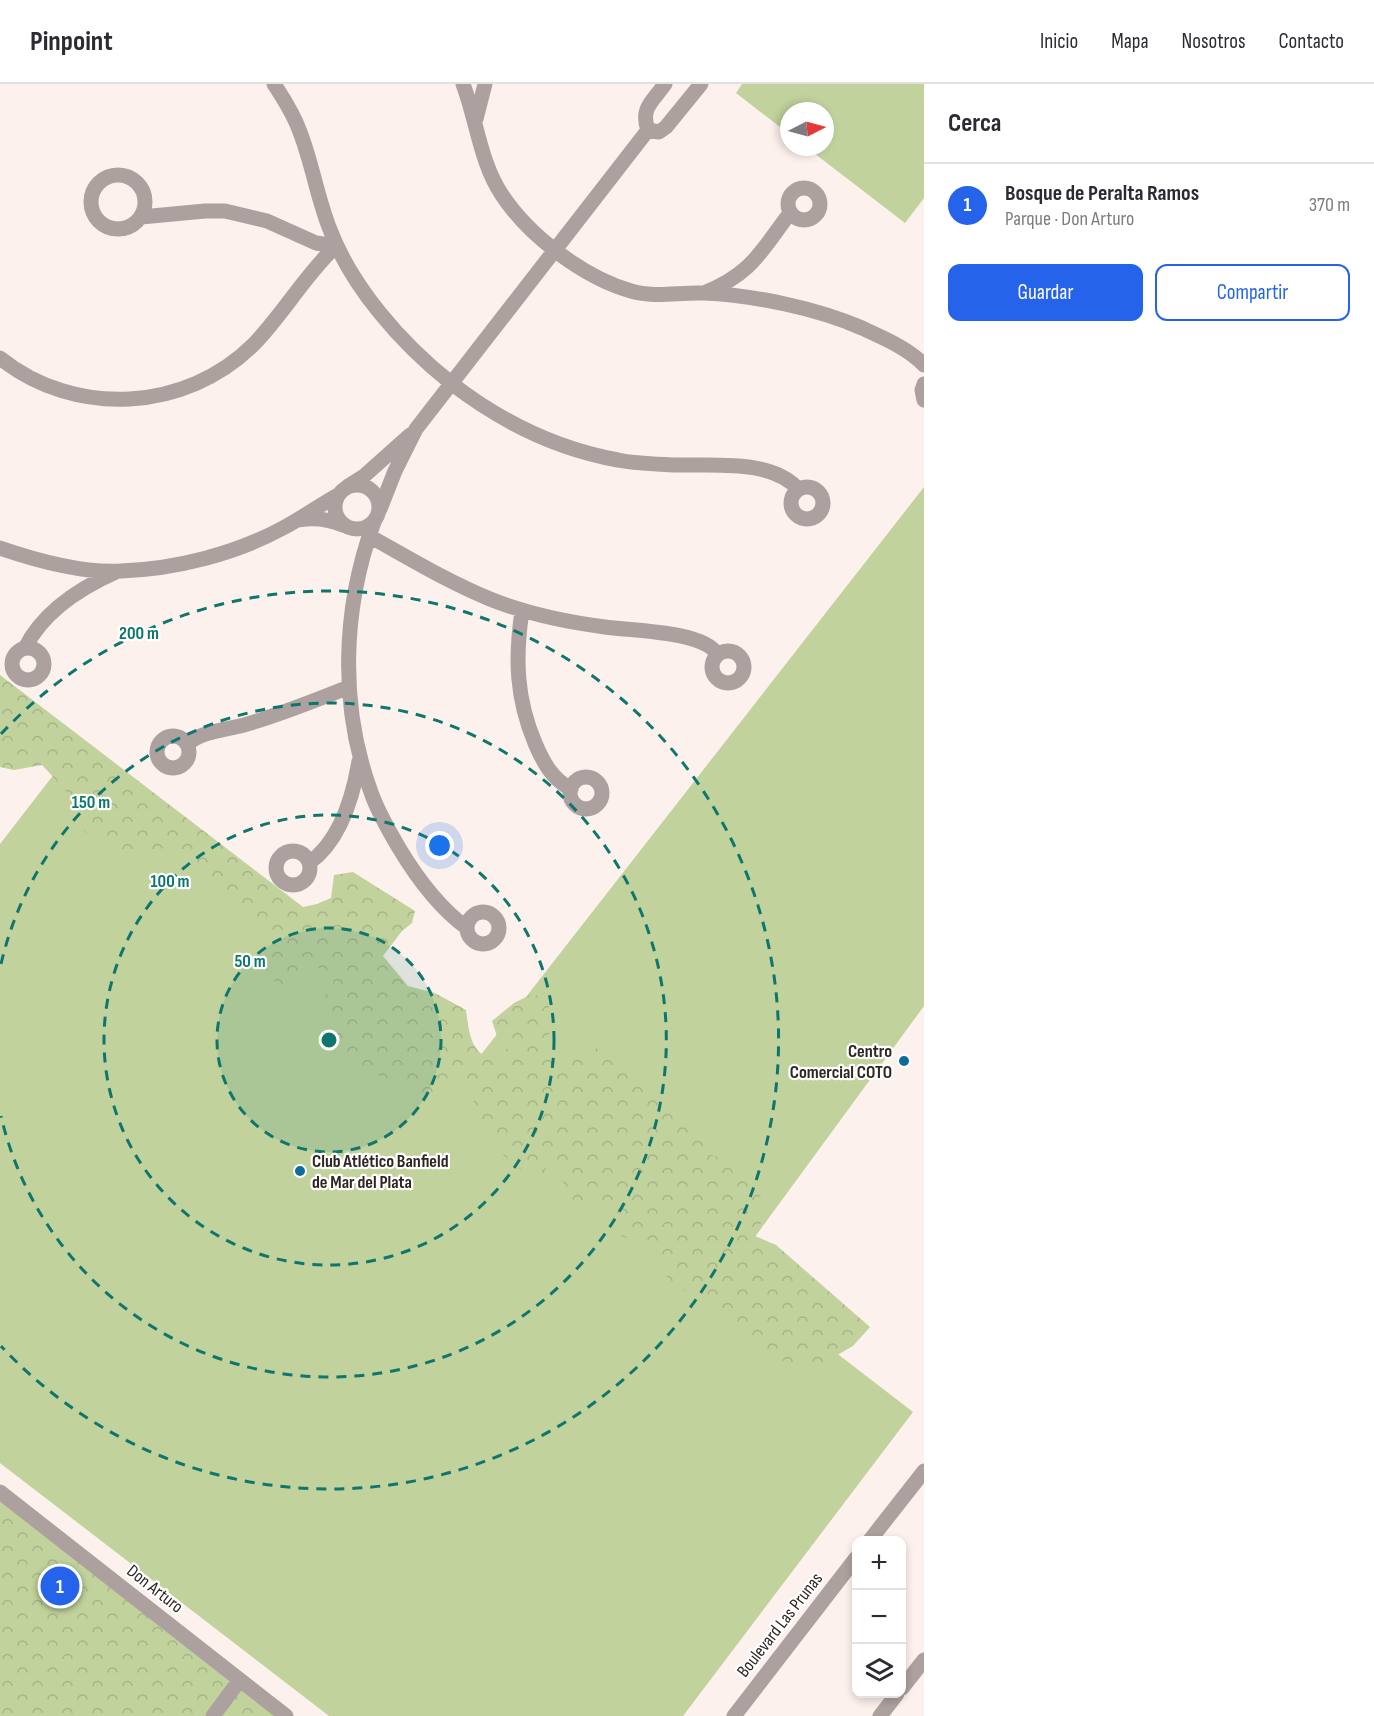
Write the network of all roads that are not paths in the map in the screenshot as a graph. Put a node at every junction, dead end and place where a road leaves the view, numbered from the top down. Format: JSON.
{"nodes":[{"id":1,"x":274,"y":84,"type":"edge"},
{"id":2,"x":463,"y":84,"type":"edge"},
{"id":3,"x":484,"y":84,"type":"edge"},
{"id":4,"x":665,"y":84,"type":"edge"},
{"id":5,"x":701,"y":84,"type":"edge"},
{"id":6,"x":476,"y":123,"type":"junction"},
{"id":7,"x":648,"y":130,"type":"junction"},
{"id":8,"x":790,"y":213,"type":"dead end"},
{"id":9,"x":141,"y":217,"type":"dead end"},
{"id":10,"x":336,"y":246,"type":"junction"},
{"id":11,"x":554,"y":249,"type":"junction"},
{"id":12,"x":702,"y":293,"type":"junction"},
{"id":13,"x":0,"y":358,"type":"edge"},
{"id":14,"x":924,"y":365,"type":"edge"},
{"id":15,"x":452,"y":384,"type":"junction"},
{"id":16,"x":924,"y":384,"type":"edge"},
{"id":17,"x":924,"y":400,"type":"edge"},
{"id":18,"x":416,"y":429,"type":"junction"},
{"id":19,"x":798,"y":489,"type":"dead end"},
{"id":20,"x":343,"y":491,"type":"junction"},
{"id":21,"x":293,"y":522,"type":"junction"},
{"id":22,"x":374,"y":522,"type":"junction"},
{"id":23,"x":346,"y":527,"type":"junction"},
{"id":24,"x":0,"y":548,"type":"edge"},
{"id":25,"x":363,"y":556,"type":"junction"},
{"id":26,"x":119,"y":571,"type":"junction"},
{"id":27,"x":522,"y":610,"type":"junction"},
{"id":28,"x":26,"y":648,"type":"dead end"},
{"id":29,"x":717,"y":654,"type":"dead end"},
{"id":30,"x":349,"y":687,"type":"junction"},
{"id":31,"x":187,"y":744,"type":"dead end"},
{"id":32,"x":360,"y":759,"type":"junction"},
{"id":33,"x":571,"y":789,"type":"dead end"},
{"id":34,"x":309,"y":863,"type":"dead end"},
{"id":35,"x":467,"y":928,"type":"dead end"},
{"id":36,"x":924,"y":1471,"type":"edge"},
{"id":37,"x":0,"y":1492,"type":"edge"},
{"id":38,"x":873,"y":1536,"type":"edge"},
{"id":39,"x":852,"y":1563,"type":"edge"},
{"id":40,"x":924,"y":1660,"type":"edge"},
{"id":41,"x":239,"y":1681,"type":"junction"},
{"id":42,"x":906,"y":1683,"type":"edge"},
{"id":43,"x":894,"y":1698,"type":"edge"},
{"id":44,"x":213,"y":1716,"type":"edge"},
{"id":45,"x":286,"y":1716,"type":"edge"},
{"id":46,"x":734,"y":1716,"type":"edge"},
{"id":47,"x":880,"y":1716,"type":"edge"}],
"edges":[{"from":1,"to":10,"type":"street"},
{"from":2,"to":6,"type":"street"},
{"from":3,"to":6,"type":"street"},
{"from":4,"to":7,"type":"street"},
{"from":5,"to":7,"type":"street"},
{"from":6,"to":11,"type":"street"},
{"from":7,"to":11,"type":"street"},
{"from":8,"to":12,"type":"street"},
{"from":9,"to":10,"type":"street"},
{"from":10,"to":13,"type":"street"},
{"from":10,"to":15,"type":"street"},
{"from":11,"to":12,"type":"street"},
{"from":11,"to":15,"type":"street"},
{"from":12,"to":14,"type":"street"},
{"from":15,"to":18,"type":"street"},
{"from":15,"to":19,"type":"street"},
{"from":16,"to":17,"type":"street"},
{"from":18,"to":20,"type":"street"},
{"from":18,"to":22,"type":"street"},
{"from":20,"to":21,"type":"street"},
{"from":20,"to":22,"type":"street"},
{"from":20,"to":23,"type":"street"},
{"from":21,"to":23,"type":"street"},
{"from":21,"to":26,"type":"street"},
{"from":22,"to":23,"type":"street"},
{"from":22,"to":25,"type":"street"},
{"from":22,"to":27,"type":"street"},
{"from":23,"to":25,"type":"street"},
{"from":24,"to":26,"type":"street"},
{"from":25,"to":30,"type":"street"},
{"from":26,"to":28,"type":"street"},
{"from":27,"to":29,"type":"street"},
{"from":27,"to":33,"type":"street"},
{"from":30,"to":31,"type":"street"},
{"from":30,"to":32,"type":"street"},
{"from":32,"to":34,"type":"street"},
{"from":32,"to":35,"type":"street"},
{"from":36,"to":38,"type":"street"},
{"from":37,"to":41,"type":"street","name":"Don Arturo"},
{"from":39,"to":46,"type":"street","name":"Boulevard Las Prunas"},
{"from":40,"to":42,"type":"street"},
{"from":41,"to":44,"type":"street"},
{"from":41,"to":45,"type":"street","name":"Don Arturo"},
{"from":43,"to":47,"type":"street"}]}
